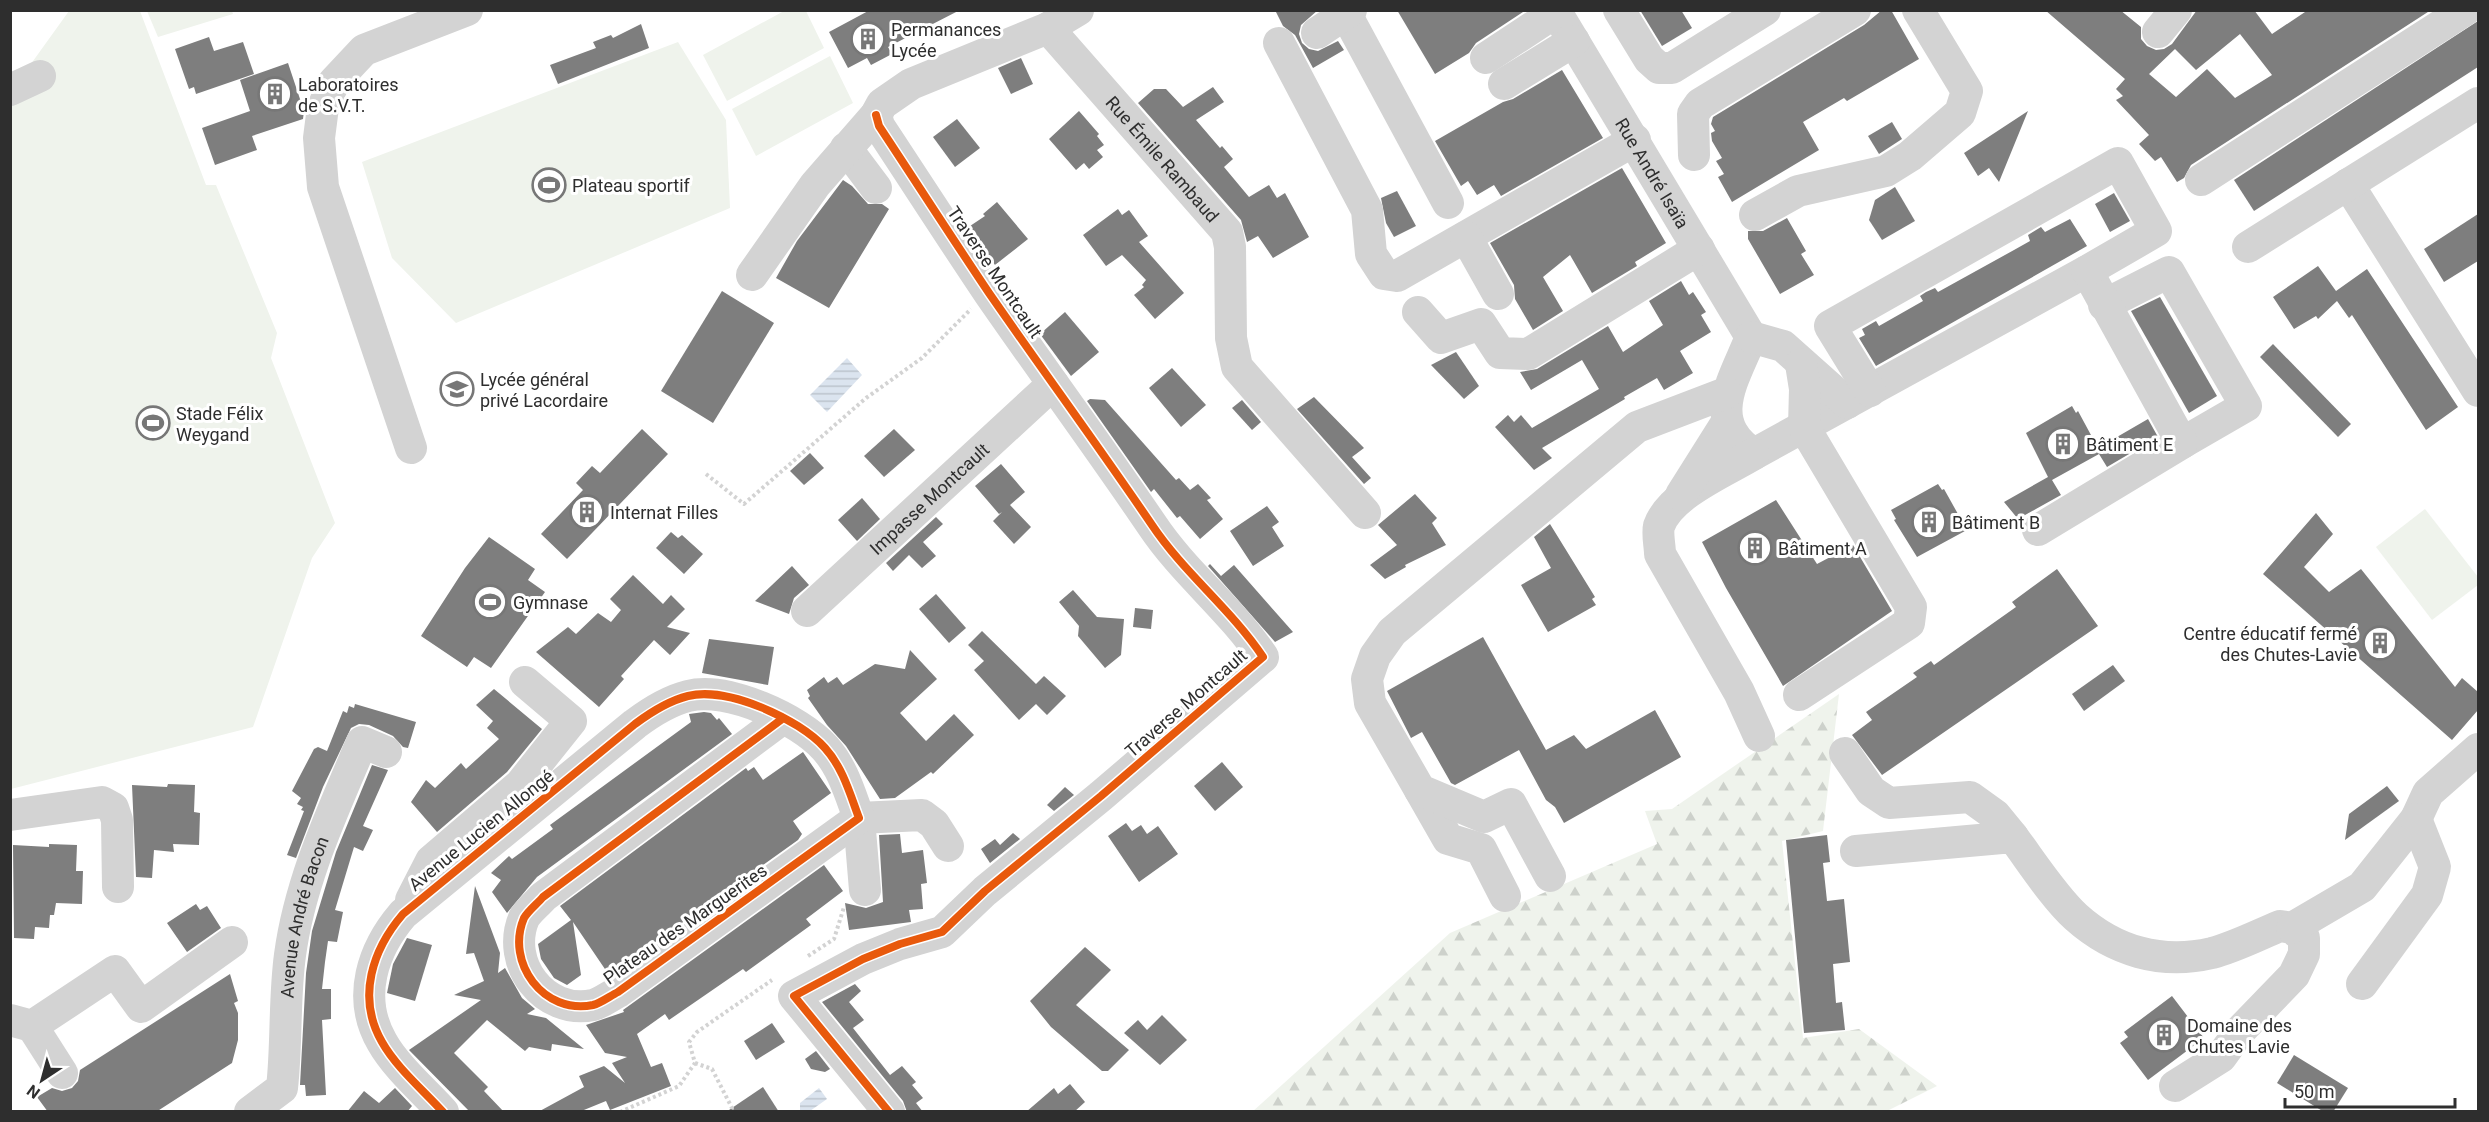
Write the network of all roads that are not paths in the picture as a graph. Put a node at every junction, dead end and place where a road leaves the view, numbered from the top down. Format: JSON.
{"nodes":[{"id":1,"x":467,"y":10,"type":"edge"},
{"id":2,"x":1078,"y":10,"type":"edge"},
{"id":3,"x":1619,"y":10,"type":"edge"},
{"id":4,"x":1856,"y":10,"type":"edge"},
{"id":5,"x":1918,"y":10,"type":"edge"},
{"id":6,"x":2465,"y":10,"type":"edge"},
{"id":7,"x":1556,"y":11,"type":"edge"},
{"id":8,"x":1764,"y":11,"type":"edge"},
{"id":9,"x":1348,"y":12,"type":"edge"},
{"id":10,"x":1048,"y":28,"type":"junction"},
{"id":11,"x":1317,"y":33,"type":"dead end"},
{"id":12,"x":1574,"y":41,"type":"junction"},
{"id":13,"x":1279,"y":43,"type":"dead end"},
{"id":14,"x":1485,"y":58,"type":"dead end"},
{"id":15,"x":40,"y":76,"type":"dead end"},
{"id":16,"x":1504,"y":84,"type":"dead end"},
{"id":17,"x":10,"y":90,"type":"edge"},
{"id":18,"x":2478,"y":103,"type":"edge"},
{"id":19,"x":876,"y":115,"type":"junction"},
{"id":20,"x":1635,"y":140,"type":"junction"},
{"id":21,"x":846,"y":148,"type":"junction"},
{"id":22,"x":1694,"y":155,"type":"dead end"},
{"id":23,"x":2200,"y":180,"type":"dead end"},
{"id":24,"x":2348,"y":184,"type":"junction"},
{"id":25,"x":876,"y":188,"type":"dead end"},
{"id":26,"x":1448,"y":203,"type":"dead end"},
{"id":27,"x":1755,"y":215,"type":"dead end"},
{"id":28,"x":1466,"y":237,"type":"junction"},
{"id":29,"x":2248,"y":247,"type":"dead end"},
{"id":30,"x":1699,"y":249,"type":"junction"},
{"id":31,"x":2087,"y":271,"type":"junction"},
{"id":32,"x":753,"y":275,"type":"dead end"},
{"id":33,"x":1498,"y":294,"type":"dead end"},
{"id":34,"x":2104,"y":305,"type":"junction"},
{"id":35,"x":1418,"y":312,"type":"dead end"},
{"id":36,"x":1751,"y":337,"type":"junction"},
{"id":37,"x":1801,"y":364,"type":"junction"},
{"id":38,"x":1053,"y":384,"type":"junction"},
{"id":39,"x":2478,"y":391,"type":"edge"},
{"id":40,"x":1858,"y":397,"type":"junction"},
{"id":41,"x":1726,"y":408,"type":"junction"},
{"id":42,"x":1804,"y":427,"type":"junction"},
{"id":43,"x":2182,"y":443,"type":"junction"},
{"id":44,"x":411,"y":448,"type":"dead end"},
{"id":45,"x":1754,"y":454,"type":"junction"},
{"id":46,"x":1679,"y":498,"type":"junction"},
{"id":47,"x":1365,"y":513,"type":"dead end"},
{"id":48,"x":2038,"y":530,"type":"dead end"},
{"id":49,"x":807,"y":611,"type":"dead end"},
{"id":50,"x":525,"y":682,"type":"dead end"},
{"id":51,"x":1799,"y":695,"type":"dead end"},
{"id":52,"x":782,"y":718,"type":"junction"},
{"id":53,"x":1759,"y":736,"type":"dead end"},
{"id":54,"x":2478,"y":749,"type":"edge"},
{"id":55,"x":386,"y":752,"type":"dead end"},
{"id":56,"x":1845,"y":753,"type":"dead end"},
{"id":57,"x":1420,"y":790,"type":"junction"},
{"id":58,"x":10,"y":815,"type":"edge"},
{"id":59,"x":859,"y":818,"type":"junction"},
{"id":60,"x":2416,"y":819,"type":"junction"},
{"id":61,"x":2013,"y":837,"type":"junction"},
{"id":62,"x":948,"y":846,"type":"dead end"},
{"id":63,"x":1856,"y":851,"type":"dead end"},
{"id":64,"x":1550,"y":876,"type":"dead end"},
{"id":65,"x":118,"y":887,"type":"dead end"},
{"id":66,"x":865,"y":890,"type":"road end"},
{"id":67,"x":1505,"y":896,"type":"dead end"},
{"id":68,"x":403,"y":914,"type":"junction"},
{"id":69,"x":2292,"y":928,"type":"junction"},
{"id":70,"x":232,"y":942,"type":"dead end"},
{"id":71,"x":2362,"y":984,"type":"dead end"},
{"id":72,"x":21,"y":1023,"type":"edge"},
{"id":73,"x":62,"y":1072,"type":"dead end"},
{"id":74,"x":2175,"y":1086,"type":"dead end"},
{"id":75,"x":287,"y":1100,"type":"edge"},
{"id":76,"x":250,"y":1112,"type":"edge"},
{"id":77,"x":443,"y":1112,"type":"edge"},
{"id":78,"x":889,"y":1112,"type":"edge"}],
"edges":[{"from":1,"to":44,"type":"street"},
{"from":2,"to":10,"type":"street"},
{"from":3,"to":8,"type":"street"},
{"from":4,"to":22,"type":"street"},
{"from":5,"to":27,"type":"street"},
{"from":6,"to":23,"type":"street"},
{"from":7,"to":12,"type":"street","name":"Rue André Isaïa"},
{"from":7,"to":14,"type":"street"},
{"from":9,"to":11,"type":"street"},
{"from":9,"to":26,"type":"street"},
{"from":10,"to":19,"type":"street"},
{"from":10,"to":47,"type":"street","name":"Rue Émile Rambaud"},
{"from":12,"to":16,"type":"street"},
{"from":12,"to":20,"type":"street","name":"Rue André Isaïa"},
{"from":13,"to":28,"type":"street"},
{"from":15,"to":17,"type":"street"},
{"from":18,"to":24,"type":"street"},
{"from":19,"to":21,"type":"street"},
{"from":19,"to":38,"type":"street","name":"Traverse Montcault"},
{"from":20,"to":28,"type":"street"},
{"from":20,"to":30,"type":"street","name":"Rue André Isaïa"},
{"from":21,"to":25,"type":"street"},
{"from":21,"to":32,"type":"street"},
{"from":24,"to":29,"type":"street"},
{"from":24,"to":39,"type":"street"},
{"from":28,"to":33,"type":"street"},
{"from":30,"to":35,"type":"street"},
{"from":30,"to":36,"type":"street","name":"Rue André Isaïa"},
{"from":31,"to":34,"type":"street"},
{"from":31,"to":40,"type":"street"},
{"from":31,"to":40,"type":"street"},
{"from":34,"to":43,"type":"street"},
{"from":34,"to":43,"type":"street"},
{"from":36,"to":37,"type":"street"},
{"from":36,"to":41,"type":"street"},
{"from":37,"to":40,"type":"street"},
{"from":37,"to":42,"type":"street"},
{"from":38,"to":49,"type":"street","name":"Impasse Montcault"},
{"from":38,"to":78,"type":"street","name":"Traverse Montcault"},
{"from":40,"to":42,"type":"street"},
{"from":41,"to":45,"type":"street"},
{"from":41,"to":46,"type":"street"},
{"from":41,"to":57,"type":"street"},
{"from":42,"to":45,"type":"street"},
{"from":42,"to":51,"type":"street"},
{"from":43,"to":48,"type":"street"},
{"from":45,"to":46,"type":"street"},
{"from":46,"to":53,"type":"street"},
{"from":50,"to":68,"type":"street"},
{"from":52,"to":59,"type":"street"},
{"from":52,"to":59,"type":"street","name":"Plateau des Marguerites"},
{"from":52,"to":68,"type":"street","name":"Avenue Lucien Allongé"},
{"from":54,"to":60,"type":"street"},
{"from":55,"to":75,"type":"street","name":"Avenue André Bacon"},
{"from":56,"to":61,"type":"street"},
{"from":57,"to":64,"type":"street"},
{"from":57,"to":67,"type":"street"},
{"from":58,"to":65,"type":"street"},
{"from":59,"to":62,"type":"street"},
{"from":59,"to":66,"type":"street"},
{"from":60,"to":69,"type":"street"},
{"from":60,"to":71,"type":"street"},
{"from":61,"to":63,"type":"street"},
{"from":61,"to":69,"type":"street"},
{"from":68,"to":77,"type":"street","name":"Avenue Lucien Allongé"},
{"from":69,"to":74,"type":"street"},
{"from":70,"to":72,"type":"street"},
{"from":72,"to":73,"type":"street"},
{"from":75,"to":76,"type":"street","name":"Avenue André Bacon"}]}
